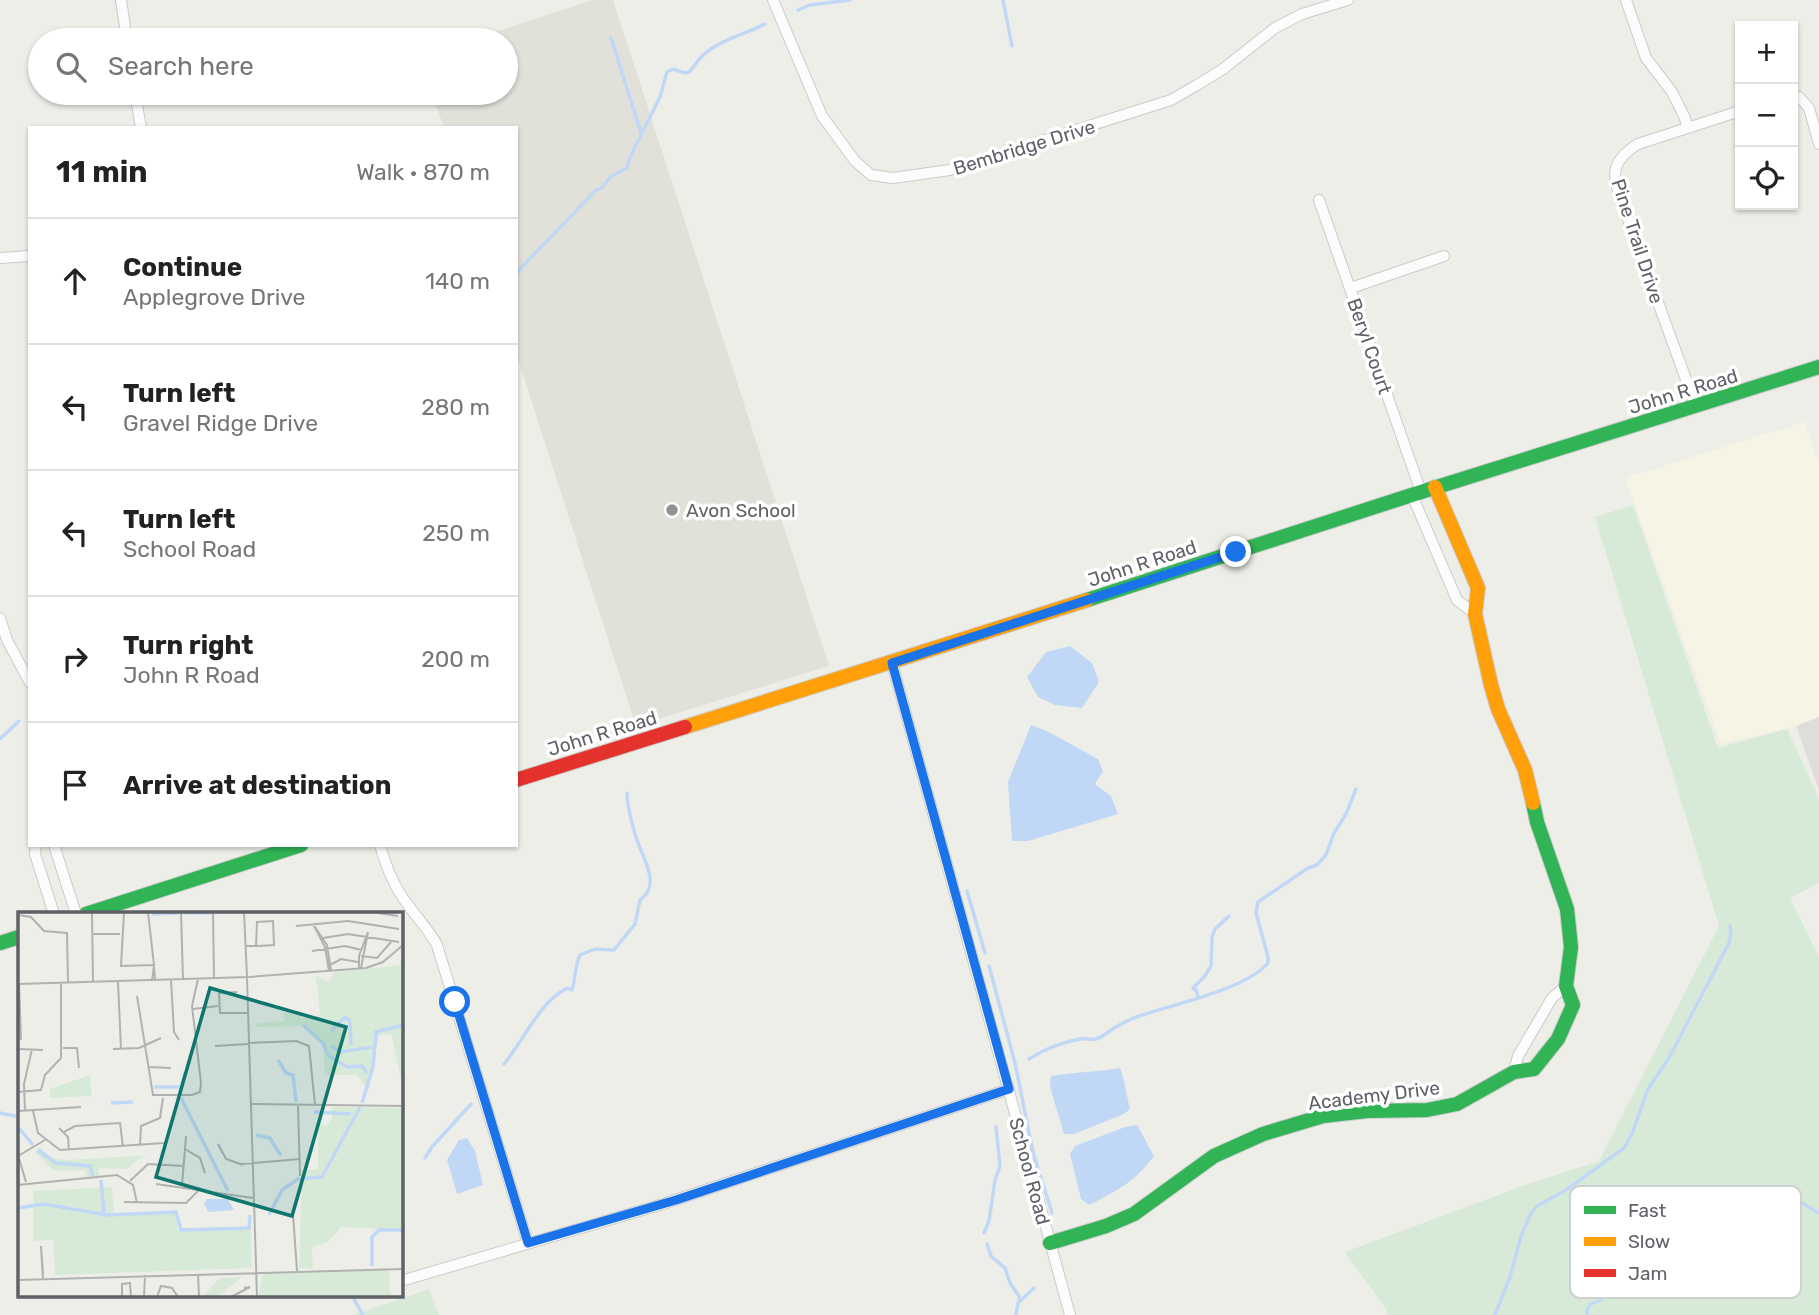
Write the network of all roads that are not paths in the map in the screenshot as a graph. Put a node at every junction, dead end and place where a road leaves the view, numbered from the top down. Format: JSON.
{"nodes":[{"id":1,"x":121,"y":0,"type":"edge"},
{"id":2,"x":773,"y":0,"type":"edge"},
{"id":3,"x":1348,"y":0,"type":"edge"},
{"id":4,"x":1626,"y":0,"type":"edge"},
{"id":5,"x":125,"y":28,"type":"edge"},
{"id":6,"x":1798,"y":97,"type":"edge"},
{"id":7,"x":137,"y":105,"type":"edge"},
{"id":8,"x":1735,"y":113,"type":"edge"},
{"id":9,"x":141,"y":126,"type":"edge"},
{"id":10,"x":1688,"y":127,"type":"junction"},
{"id":11,"x":1819,"y":144,"type":"edge"},
{"id":12,"x":1319,"y":200,"type":"dead end"},
{"id":13,"x":28,"y":256,"type":"edge"},
{"id":14,"x":1444,"y":256,"type":"dead end"},
{"id":15,"x":0,"y":258,"type":"edge"},
{"id":16,"x":1350,"y":288,"type":"junction"},
{"id":17,"x":1819,"y":367,"type":"edge"},
{"id":18,"x":1696,"y":407,"type":"junction"},
{"id":19,"x":1435,"y":487,"type":"junction"},
{"id":20,"x":1416,"y":494,"type":"junction"},
{"id":21,"x":1475,"y":614,"type":"junction"},
{"id":22,"x":0,"y":618,"type":"edge"},
{"id":23,"x":892,"y":663,"type":"junction"},
{"id":24,"x":28,"y":679,"type":"edge"},
{"id":25,"x":518,"y":779,"type":"edge"},
{"id":26,"x":36,"y":847,"type":"edge"},
{"id":27,"x":55,"y":847,"type":"edge"},
{"id":28,"x":295,"y":847,"type":"edge"},
{"id":29,"x":381,"y":847,"type":"edge"},
{"id":30,"x":53,"y":912,"type":"edge"},
{"id":31,"x":75,"y":912,"type":"edge"},
{"id":32,"x":92,"y":912,"type":"edge"},
{"id":33,"x":18,"y":937,"type":"edge"},
{"id":34,"x":0,"y":943,"type":"edge"},
{"id":35,"x":1566,"y":986,"type":"junction"},
{"id":36,"x":1514,"y":1072,"type":"junction"},
{"id":37,"x":1009,"y":1089,"type":"junction"},
{"id":38,"x":528,"y":1243,"type":"junction"},
{"id":39,"x":1050,"y":1243,"type":"junction"},
{"id":40,"x":402,"y":1281,"type":"edge"},
{"id":41,"x":1070,"y":1315,"type":"edge"}],
"edges":[{"from":1,"to":5,"type":"street"},
{"from":2,"to":3,"type":"street","name":"Bembridge Drive"},
{"from":4,"to":10,"type":"street"},
{"from":6,"to":11,"type":"street"},
{"from":7,"to":9,"type":"street"},
{"from":8,"to":10,"type":"street","name":"Pine Trail Drive"},
{"from":10,"to":18,"type":"street","name":"Pine Trail Drive"},
{"from":12,"to":16,"type":"street","name":"Beryl Court"},
{"from":13,"to":15,"type":"street"},
{"from":14,"to":16,"type":"street"},
{"from":16,"to":20,"type":"street","name":"Beryl Court"},
{"from":17,"to":18,"type":"main road","name":"John R Road"},
{"from":18,"to":19,"type":"main road","name":"John R Road"},
{"from":19,"to":20,"type":"main road","name":"John R Road"},
{"from":19,"to":21,"type":"main road","name":"Academy Drive"},
{"from":20,"to":21,"type":"street","name":"Academy Drive"},
{"from":20,"to":23,"type":"main road","name":"John R Road"},
{"from":21,"to":35,"type":"main road","name":"Academy Drive"},
{"from":22,"to":24,"type":"street"},
{"from":23,"to":25,"type":"main road","name":"John R Road"},
{"from":23,"to":37,"type":"street","name":"School Road"},
{"from":26,"to":30,"type":"street"},
{"from":27,"to":31,"type":"street"},
{"from":28,"to":32,"type":"main road"},
{"from":29,"to":38,"type":"street"},
{"from":33,"to":34,"type":"main road"},
{"from":35,"to":36,"type":"street"},
{"from":35,"to":36,"type":"main road","name":"Academy Drive"},
{"from":36,"to":39,"type":"main road","name":"Academy Drive"},
{"from":37,"to":38,"type":"street"},
{"from":37,"to":39,"type":"street","name":"School Road"},
{"from":38,"to":40,"type":"street"},
{"from":39,"to":41,"type":"street","name":"School Road"}]}
